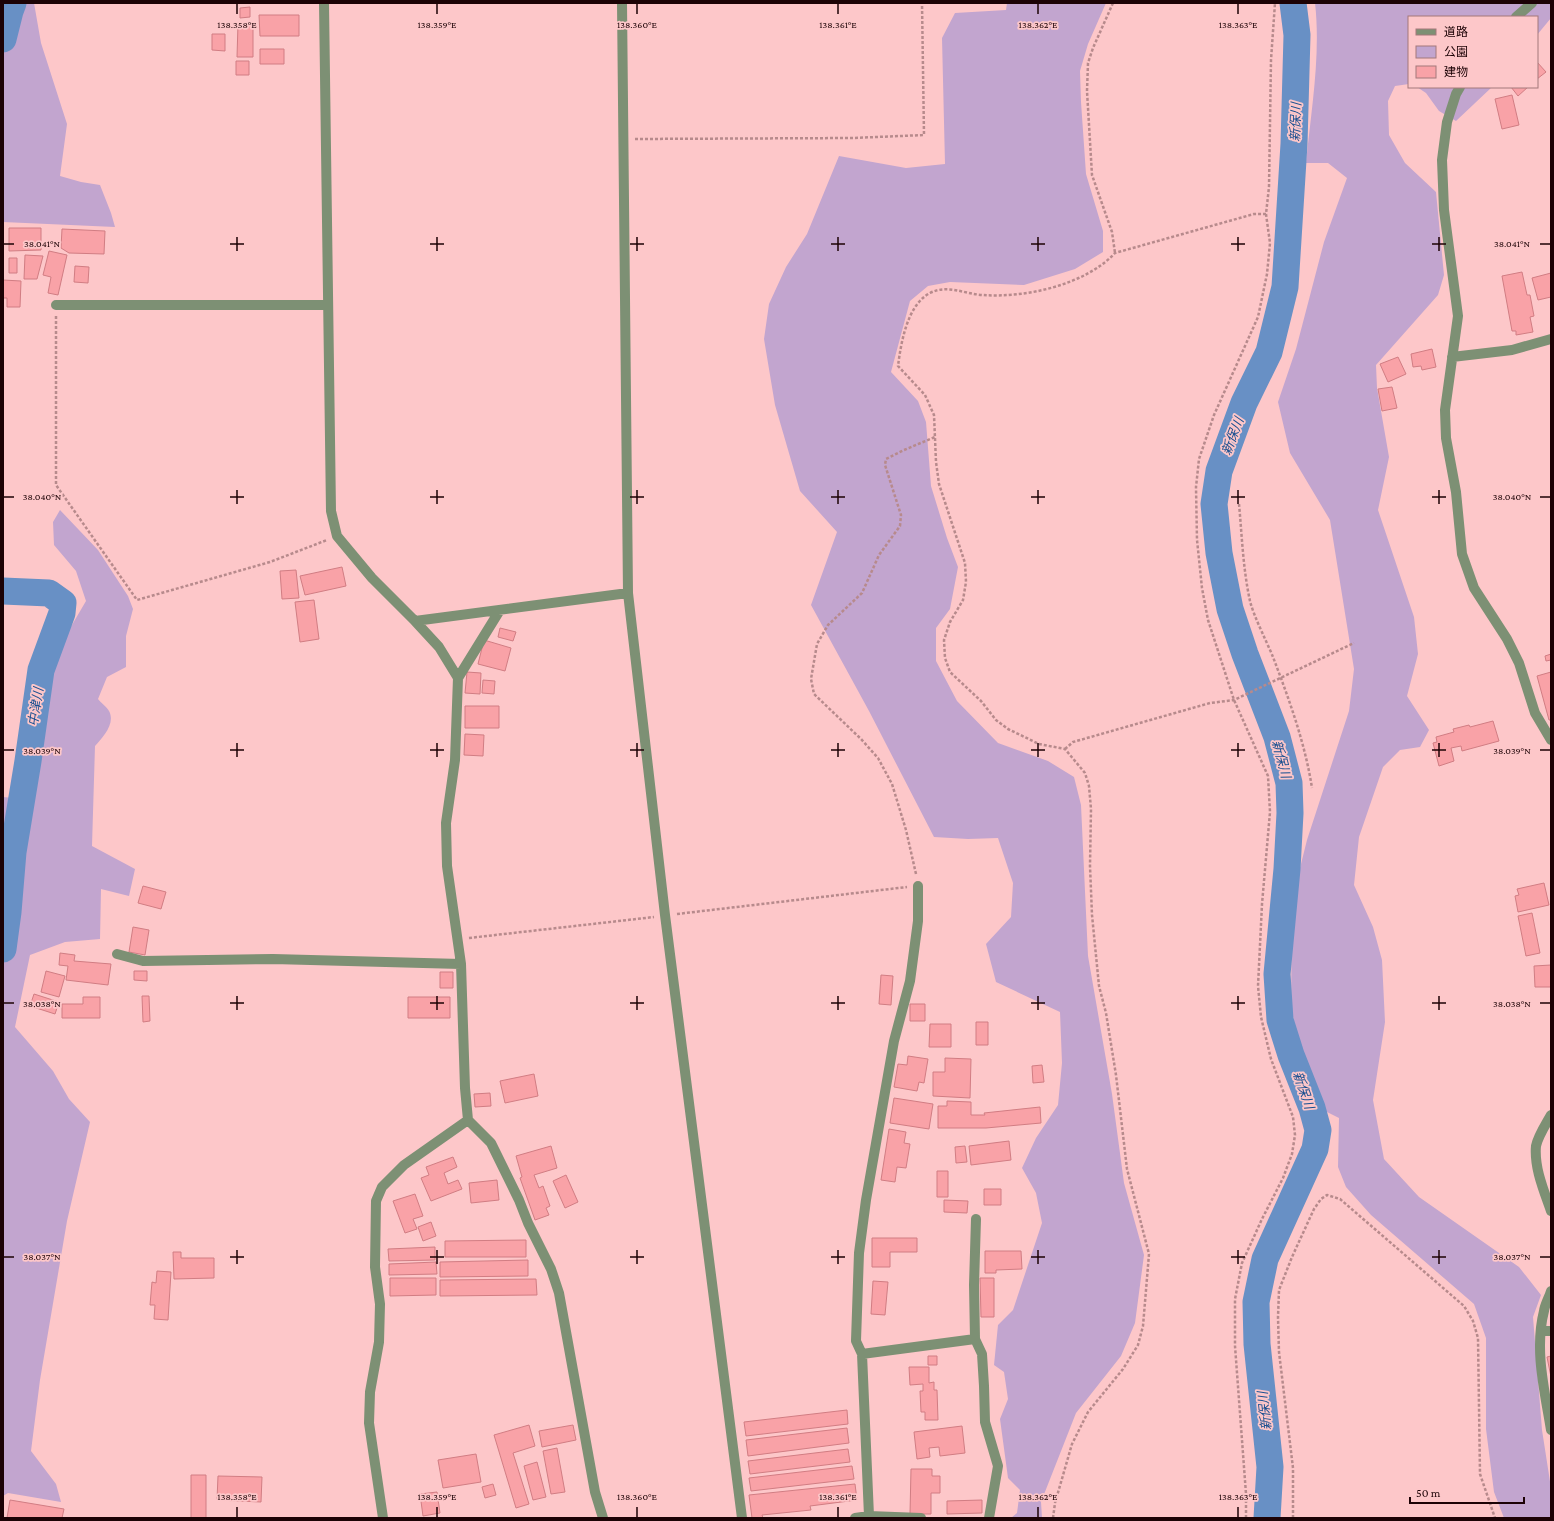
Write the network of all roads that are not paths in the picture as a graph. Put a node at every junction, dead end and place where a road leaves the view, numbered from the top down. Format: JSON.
{"nodes":[{"id":1,"x":324,"y":3,"type":"edge"},
{"id":2,"x":622,"y":3,"type":"edge"},
{"id":3,"x":1532,"y":3,"type":"edge"},
{"id":4,"x":1517,"y":16,"type":"edge"},
{"id":5,"x":1459,"y":88,"type":"edge"},
{"id":6,"x":56,"y":305,"type":"road end"},
{"id":7,"x":327,"y":305,"type":"junction"},
{"id":8,"x":1551,"y":338,"type":"edge"},
{"id":9,"x":1452,"y":357,"type":"junction"},
{"id":10,"x":628,"y":593,"type":"junction"},
{"id":11,"x":500,"y":610,"type":"junction"},
{"id":12,"x":415,"y":621,"type":"junction"},
{"id":13,"x":458,"y":678,"type":"junction"},
{"id":14,"x":1551,"y":740,"type":"edge"},
{"id":15,"x":918,"y":886,"type":"road end"},
{"id":16,"x":117,"y":954,"type":"dead end"},
{"id":17,"x":461,"y":964,"type":"junction"},
{"id":18,"x":1551,"y":1115,"type":"edge"},
{"id":19,"x":468,"y":1120,"type":"junction"},
{"id":20,"x":1551,"y":1211,"type":"edge"},
{"id":21,"x":976,"y":1219,"type":"dead end"},
{"id":22,"x":1551,"y":1291,"type":"edge"},
{"id":23,"x":1546,"y":1331,"type":"edge"},
{"id":24,"x":974,"y":1339,"type":"junction"},
{"id":25,"x":862,"y":1354,"type":"junction"},
{"id":26,"x":1551,"y":1430,"type":"edge"},
{"id":27,"x":869,"y":1516,"type":"junction"},
{"id":28,"x":383,"y":1518,"type":"edge"},
{"id":29,"x":603,"y":1518,"type":"edge"},
{"id":30,"x":742,"y":1518,"type":"edge"},
{"id":31,"x":855,"y":1518,"type":"edge"},
{"id":32,"x":921,"y":1518,"type":"edge"},
{"id":33,"x":989,"y":1518,"type":"edge"}],
"edges":[{"from":1,"to":7,"type":"street"},
{"from":2,"to":10,"type":"street"},
{"from":3,"to":4,"type":"street"},
{"from":5,"to":9,"type":"street"},
{"from":6,"to":7,"type":"street"},
{"from":7,"to":12,"type":"street"},
{"from":8,"to":9,"type":"street"},
{"from":9,"to":14,"type":"street"},
{"from":10,"to":11,"type":"street"},
{"from":10,"to":30,"type":"street"},
{"from":11,"to":12,"type":"street"},
{"from":11,"to":13,"type":"street"},
{"from":12,"to":13,"type":"street"},
{"from":13,"to":17,"type":"street"},
{"from":15,"to":25,"type":"street"},
{"from":16,"to":17,"type":"street"},
{"from":17,"to":19,"type":"street"},
{"from":18,"to":20,"type":"street"},
{"from":19,"to":28,"type":"street"},
{"from":19,"to":29,"type":"street"},
{"from":21,"to":24,"type":"street"},
{"from":22,"to":23,"type":"street"},
{"from":23,"to":26,"type":"street"},
{"from":24,"to":25,"type":"street"},
{"from":24,"to":33,"type":"street"},
{"from":25,"to":27,"type":"street"},
{"from":27,"to":31,"type":"street"},
{"from":27,"to":32,"type":"street"}]}
